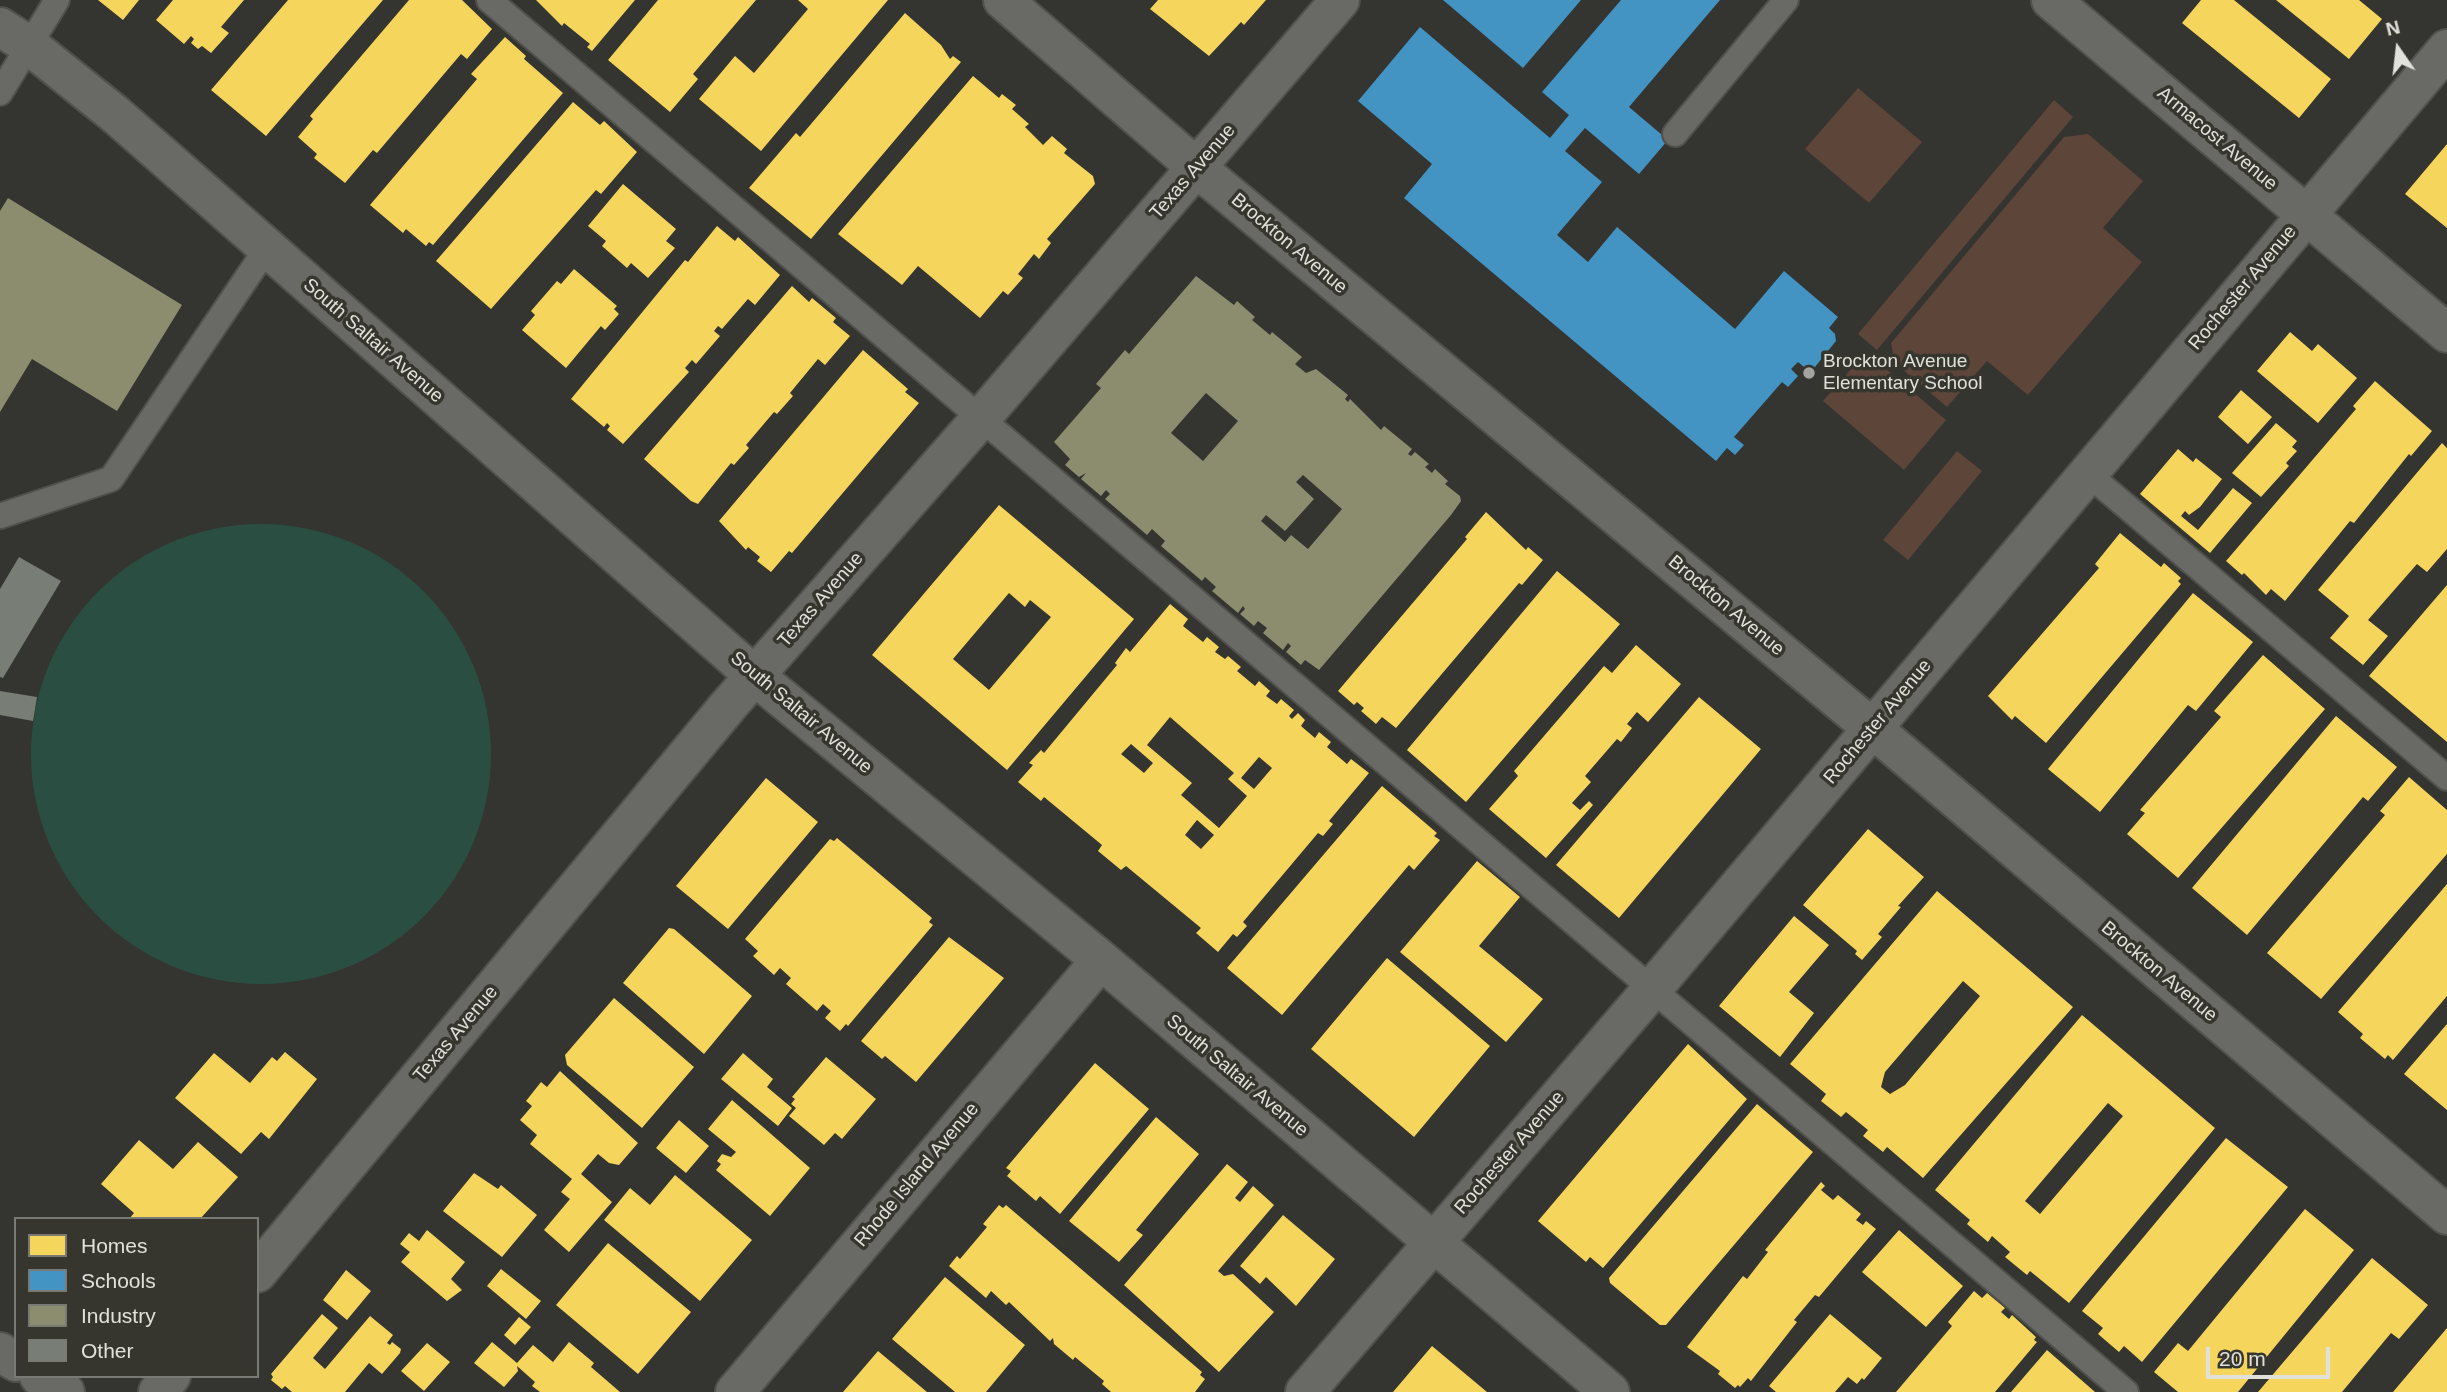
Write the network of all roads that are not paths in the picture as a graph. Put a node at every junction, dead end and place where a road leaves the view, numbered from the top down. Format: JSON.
{"nodes":[{"id":1,"x":57,"y":0,"type":"edge"},
{"id":2,"x":489,"y":0,"type":"edge"},
{"id":3,"x":1003,"y":0,"type":"edge"},
{"id":4,"x":1340,"y":0,"type":"edge"},
{"id":5,"x":1786,"y":0,"type":"edge"},
{"id":6,"x":2051,"y":0,"type":"edge"},
{"id":7,"x":15,"y":36,"type":"edge"},
{"id":8,"x":2447,"y":49,"type":"edge"},
{"id":9,"x":0,"y":93,"type":"edge"},
{"id":10,"x":1675,"y":134,"type":"dead end"},
{"id":11,"x":1197,"y":168,"type":"junction"},
{"id":12,"x":2305,"y":213,"type":"junction"},
{"id":13,"x":267,"y":247,"type":"junction"},
{"id":14,"x":2447,"y":333,"type":"edge"},
{"id":15,"x":982,"y":417,"type":"junction"},
{"id":16,"x":2087,"y":473,"type":"junction"},
{"id":17,"x":0,"y":516,"type":"edge"},
{"id":18,"x":755,"y":676,"type":"junction"},
{"id":19,"x":1872,"y":728,"type":"junction"},
{"id":20,"x":2447,"y":778,"type":"edge"},
{"id":21,"x":1101,"y":960,"type":"junction"},
{"id":22,"x":1653,"y":988,"type":"junction"},
{"id":23,"x":2447,"y":1214,"type":"edge"},
{"id":24,"x":1433,"y":1244,"type":"junction"},
{"id":25,"x":259,"y":1271,"type":"edge"},
{"id":26,"x":42,"y":1378,"type":"edge"},
{"id":27,"x":169,"y":1378,"type":"edge"},
{"id":28,"x":65,"y":1392,"type":"edge"},
{"id":29,"x":158,"y":1392,"type":"edge"},
{"id":30,"x":735,"y":1392,"type":"edge"},
{"id":31,"x":1305,"y":1392,"type":"edge"},
{"id":32,"x":1610,"y":1392,"type":"edge"},
{"id":33,"x":2126,"y":1392,"type":"edge"}],
"edges":[{"from":1,"to":7,"type":"lane"},
{"from":2,"to":15,"type":"lane"},
{"from":3,"to":11,"type":"street","name":"Brockton Avenue"},
{"from":4,"to":11,"type":"street","name":"Texas Avenue"},
{"from":5,"to":10,"type":"lane"},
{"from":6,"to":12,"type":"street","name":"Armacost Avenue"},
{"from":7,"to":9,"type":"lane"},
{"from":7,"to":13,"type":"street","name":"South Saltair Avenue"},
{"from":8,"to":12,"type":"street","name":"Rochester Avenue"},
{"from":11,"to":15,"type":"street","name":"Texas Avenue"},
{"from":11,"to":19,"type":"street","name":"Brockton Avenue"},
{"from":12,"to":14,"type":"street","name":"Armacost Avenue"},
{"from":12,"to":16,"type":"street","name":"Rochester Avenue"},
{"from":13,"to":17,"type":"lane"},
{"from":13,"to":18,"type":"street","name":"South Saltair Avenue"},
{"from":15,"to":18,"type":"street","name":"Texas Avenue"},
{"from":15,"to":22,"type":"lane"},
{"from":16,"to":19,"type":"street","name":"Rochester Avenue"},
{"from":16,"to":20,"type":"lane"},
{"from":18,"to":21,"type":"street","name":"South Saltair Avenue"},
{"from":18,"to":25,"type":"street","name":"Texas Avenue"},
{"from":19,"to":22,"type":"street","name":"Rochester Avenue"},
{"from":19,"to":23,"type":"street","name":"Brockton Avenue"},
{"from":21,"to":24,"type":"street","name":"South Saltair Avenue"},
{"from":21,"to":30,"type":"street","name":"Rhode Island Avenue"},
{"from":22,"to":24,"type":"street","name":"Rochester Avenue"},
{"from":22,"to":33,"type":"lane"},
{"from":24,"to":31,"type":"street","name":"Rochester Avenue"},
{"from":24,"to":32,"type":"street","name":"South Saltair Avenue"},
{"from":26,"to":28,"type":"street"},
{"from":27,"to":29,"type":"street"}]}
